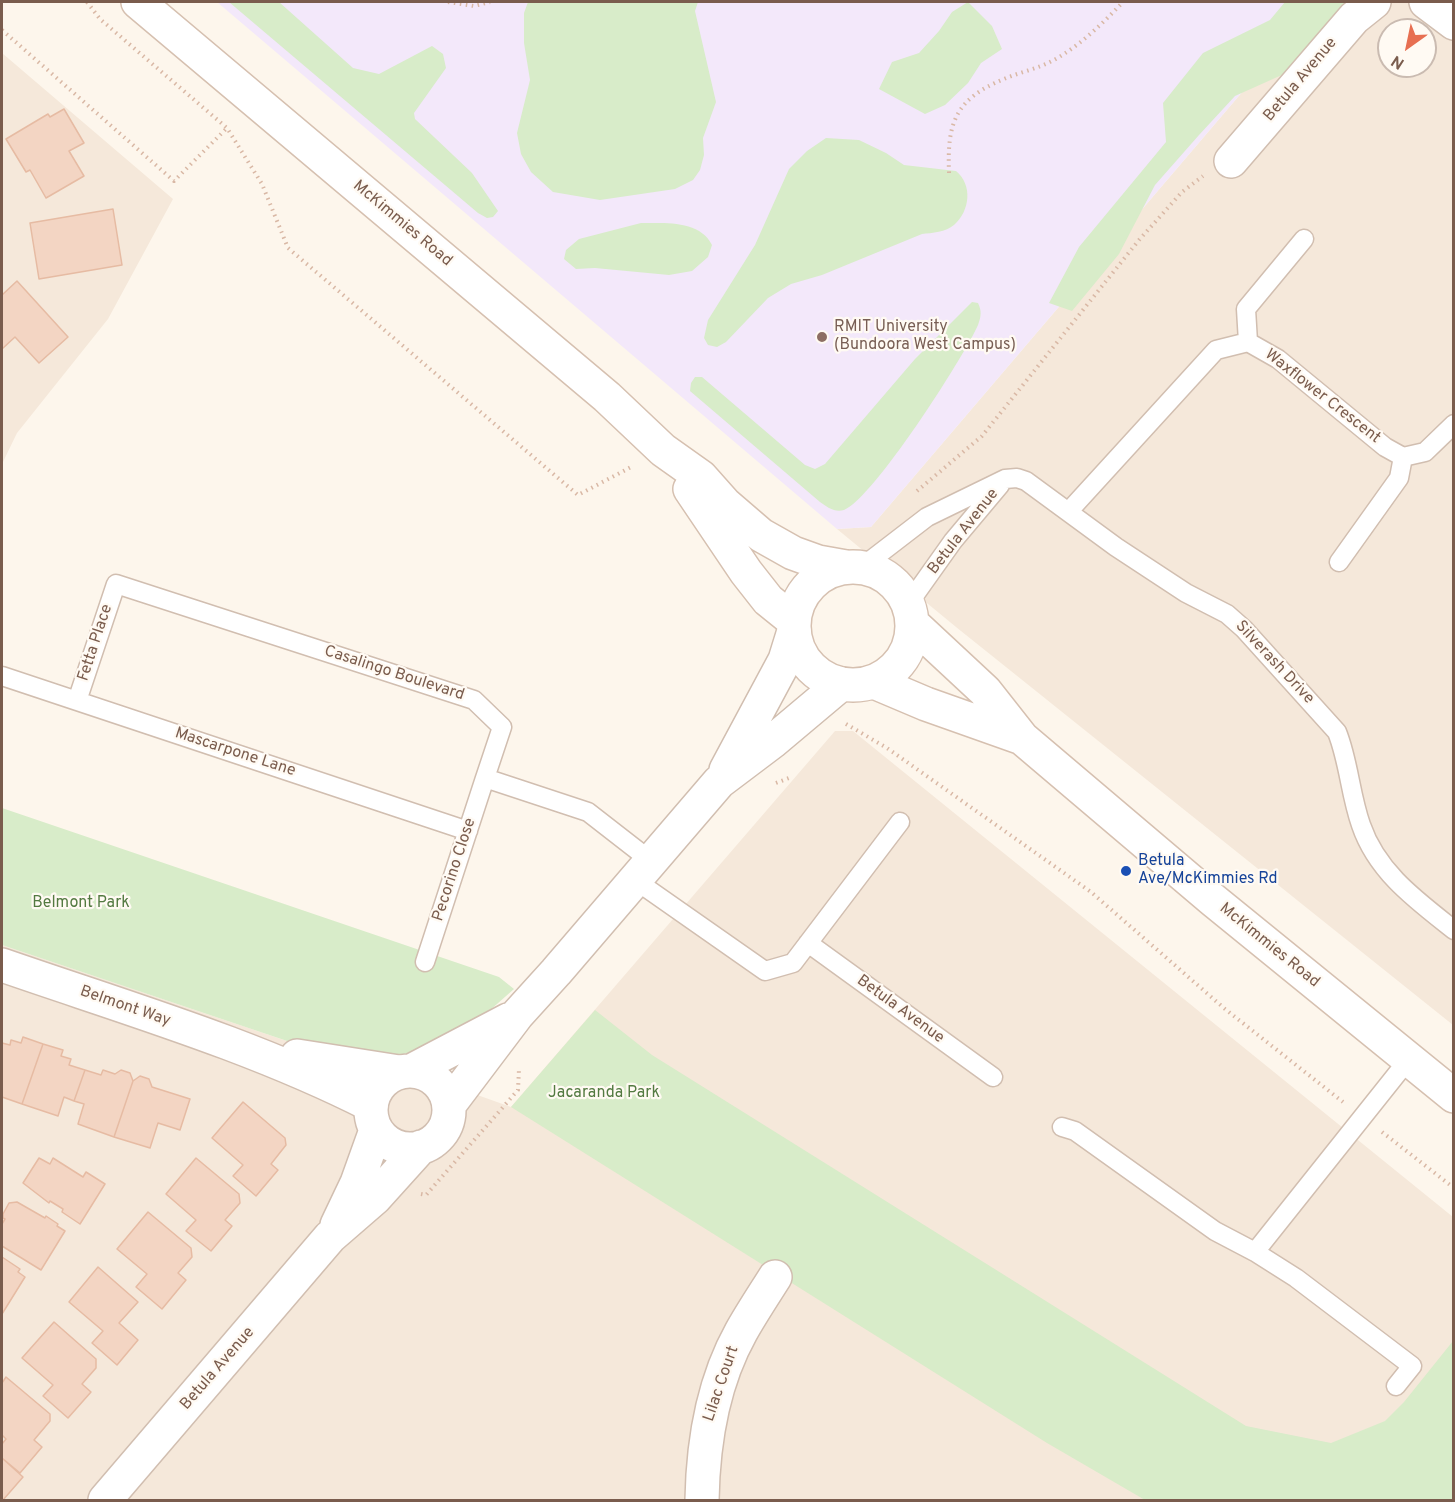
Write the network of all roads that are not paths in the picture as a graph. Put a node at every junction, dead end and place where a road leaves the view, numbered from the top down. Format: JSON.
{"nodes":[{"id":1,"x":138,"y":2,"type":"edge"},
{"id":2,"x":1374,"y":2,"type":"edge"},
{"id":3,"x":1426,"y":2,"type":"edge"},
{"id":4,"x":1454,"y":23,"type":"edge"},
{"id":5,"x":1232,"y":161,"type":"road end"},
{"id":6,"x":1304,"y":239,"type":"dead end"},
{"id":7,"x":1248,"y":342,"type":"junction"},
{"id":8,"x":1454,"y":424,"type":"edge"},
{"id":9,"x":663,"y":450,"type":"junction"},
{"id":10,"x":1403,"y":457,"type":"junction"},
{"id":11,"x":1005,"y":479,"type":"junction"},
{"id":12,"x":1070,"y":511,"type":"junction"},
{"id":13,"x":1339,"y":562,"type":"dead end"},
{"id":14,"x":854,"y":567,"type":"junction"},
{"id":15,"x":116,"y":584,"type":"joint"},
{"id":16,"x":911,"y":614,"type":"junction"},
{"id":17,"x":794,"y":626,"type":"junction"},
{"id":18,"x":2,"y":676,"type":"edge"},
{"id":19,"x":874,"y":682,"type":"junction"},
{"id":20,"x":841,"y":684,"type":"junction"},
{"id":21,"x":77,"y":701,"type":"junction"},
{"id":22,"x":1022,"y":738,"type":"junction"},
{"id":23,"x":485,"y":778,"type":"junction"},
{"id":24,"x":719,"y":783,"type":"junction"},
{"id":25,"x":900,"y":822,"type":"dead end"},
{"id":26,"x":468,"y":831,"type":"junction"},
{"id":27,"x":643,"y":870,"type":"junction"},
{"id":28,"x":1454,"y":930,"type":"edge"},
{"id":29,"x":808,"y":943,"type":"junction"},
{"id":30,"x":425,"y":962,"type":"dead end"},
{"id":31,"x":2,"y":965,"type":"edge"},
{"id":32,"x":517,"y":1015,"type":"junction"},
{"id":33,"x":248,"y":1049,"type":"junction"},
{"id":34,"x":1408,"y":1060,"type":"junction"},
{"id":35,"x":405,"y":1071,"type":"junction"},
{"id":36,"x":993,"y":1077,"type":"dead end"},
{"id":37,"x":1454,"y":1096,"type":"edge"},
{"id":38,"x":448,"y":1105,"type":"junction"},
{"id":39,"x":373,"y":1118,"type":"junction"},
{"id":40,"x":1062,"y":1127,"type":"dead end"},
{"id":41,"x":421,"y":1147,"type":"junction"},
{"id":42,"x":330,"y":1237,"type":"junction"},
{"id":43,"x":1256,"y":1252,"type":"junction"},
{"id":44,"x":775,"y":1277,"type":"dead end"},
{"id":45,"x":1396,"y":1386,"type":"dead end"},
{"id":46,"x":105,"y":1500,"type":"edge"},
{"id":47,"x":702,"y":1500,"type":"edge"}],
"edges":[{"from":1,"to":9,"type":"street","name":"McKimmies Road"},
{"from":2,"to":5,"type":"street","name":"Betula Avenue"},
{"from":3,"to":4,"type":"street"},
{"from":6,"to":7,"type":"lane"},
{"from":7,"to":10,"type":"lane","name":"Waxflower Crescent"},
{"from":7,"to":12,"type":"lane","name":"Waxflower Crescent"},
{"from":8,"to":10,"type":"lane"},
{"from":9,"to":14,"type":"street","name":"McKimmies Road"},
{"from":9,"to":17,"type":"street","name":"McKimmies Road"},
{"from":10,"to":13,"type":"lane"},
{"from":11,"to":12,"type":"lane","name":"Silverash Drive"},
{"from":11,"to":14,"type":"lane","name":"Betula Avenue"},
{"from":11,"to":16,"type":"lane","name":"Betula Avenue"},
{"from":12,"to":28,"type":"lane","name":"Silverash Drive"},
{"from":14,"to":16,"type":"street"},
{"from":14,"to":17,"type":"street"},
{"from":15,"to":21,"type":"lane","name":"Fetta Place"},
{"from":15,"to":23,"type":"lane","name":"Casalingo Boulevard"},
{"from":16,"to":19,"type":"street"},
{"from":16,"to":22,"type":"street","name":"McKimmies Road"},
{"from":17,"to":20,"type":"street"},
{"from":17,"to":24,"type":"street","name":"Betula Avenue"},
{"from":18,"to":21,"type":"lane","name":"Mascarpone Lane"},
{"from":19,"to":20,"type":"street"},
{"from":19,"to":22,"type":"street","name":"McKimmies Road"},
{"from":20,"to":24,"type":"street","name":"Betula Avenue"},
{"from":21,"to":26,"type":"lane","name":"Mascarpone Lane"},
{"from":22,"to":34,"type":"street","name":"McKimmies Road"},
{"from":23,"to":26,"type":"lane","name":"Pecorino Close"},
{"from":23,"to":27,"type":"lane"},
{"from":24,"to":27,"type":"street","name":"Betula Avenue"},
{"from":25,"to":29,"type":"lane"},
{"from":26,"to":30,"type":"lane","name":"Pecorino Close"},
{"from":27,"to":29,"type":"lane"},
{"from":27,"to":32,"type":"street","name":"Betula Avenue"},
{"from":29,"to":36,"type":"lane","name":"Betula Avenue"},
{"from":31,"to":33,"type":"street","name":"Belmont Way"},
{"from":32,"to":35,"type":"street","name":"Betula Avenue"},
{"from":32,"to":38,"type":"street","name":"Betula Avenue"},
{"from":33,"to":35,"type":"street","name":"Belmont Way"},
{"from":33,"to":39,"type":"street","name":"Belmont Way"},
{"from":34,"to":37,"type":"street","name":"McKimmies Road"},
{"from":34,"to":43,"type":"lane"},
{"from":35,"to":38,"type":"street"},
{"from":35,"to":39,"type":"street","name":"Betula Avenue"},
{"from":38,"to":41,"type":"street","name":"Betula Avenue"},
{"from":39,"to":41,"type":"street"},
{"from":39,"to":42,"type":"street","name":"Betula Avenue"},
{"from":40,"to":43,"type":"lane"},
{"from":41,"to":42,"type":"street","name":"Betula Avenue"},
{"from":42,"to":46,"type":"street","name":"Betula Avenue"},
{"from":43,"to":45,"type":"lane"},
{"from":44,"to":47,"type":"street","name":"Lilac Court"}]}
